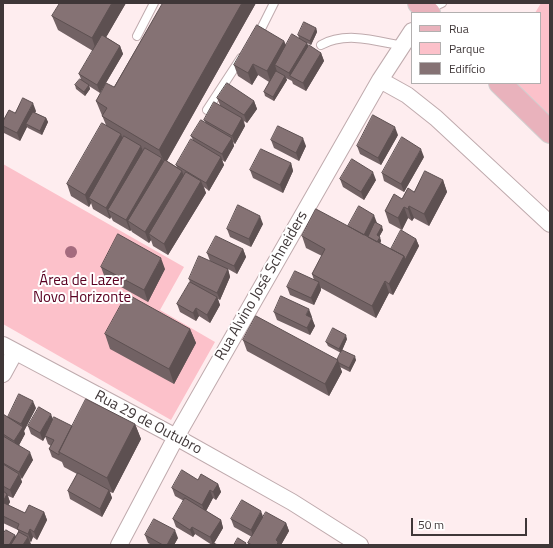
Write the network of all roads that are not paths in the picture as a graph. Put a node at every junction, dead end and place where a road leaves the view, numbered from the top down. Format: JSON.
{"nodes":[{"id":1,"x":154,"y":3,"type":"edge"},
{"id":2,"x":274,"y":3,"type":"edge"},
{"id":3,"x":411,"y":34,"type":"edge"},
{"id":4,"x":136,"y":36,"type":"dead end"},
{"id":5,"x":253,"y":39,"type":"edge"},
{"id":6,"x":321,"y":44,"type":"dead end"},
{"id":7,"x":403,"y":46,"type":"junction"},
{"id":8,"x":245,"y":52,"type":"edge"},
{"id":9,"x":380,"y":80,"type":"junction"},
{"id":10,"x":501,"y":84,"type":"edge"},
{"id":11,"x":206,"y":110,"type":"dead end"},
{"id":12,"x":550,"y":132,"type":"edge"},
{"id":13,"x":550,"y":224,"type":"edge"},
{"id":14,"x":9,"y":349,"type":"edge"},
{"id":15,"x":3,"y":374,"type":"edge"},
{"id":16,"x":176,"y":437,"type":"junction"},
{"id":17,"x":119,"y":545,"type":"edge"},
{"id":18,"x":360,"y":545,"type":"edge"}],
"edges":[{"from":1,"to":4,"type":"lane"},
{"from":2,"to":5,"type":"lane"},
{"from":3,"to":7,"type":"street","name":"Rua Alvino José Schneiders"},
{"from":6,"to":7,"type":"lane"},
{"from":7,"to":9,"type":"street","name":"Rua Alvino José Schneiders"},
{"from":8,"to":11,"type":"lane"},
{"from":9,"to":13,"type":"street"},
{"from":9,"to":16,"type":"street","name":"Rua Alvino José Schneiders"},
{"from":10,"to":12,"type":"main road"},
{"from":14,"to":15,"type":"street"},
{"from":14,"to":16,"type":"street","name":"Rua 29 de Outubro"},
{"from":16,"to":17,"type":"street","name":"Rua Alvino José Schneiders"},
{"from":16,"to":18,"type":"street","name":"Rua 29 de Outubro"}]}
